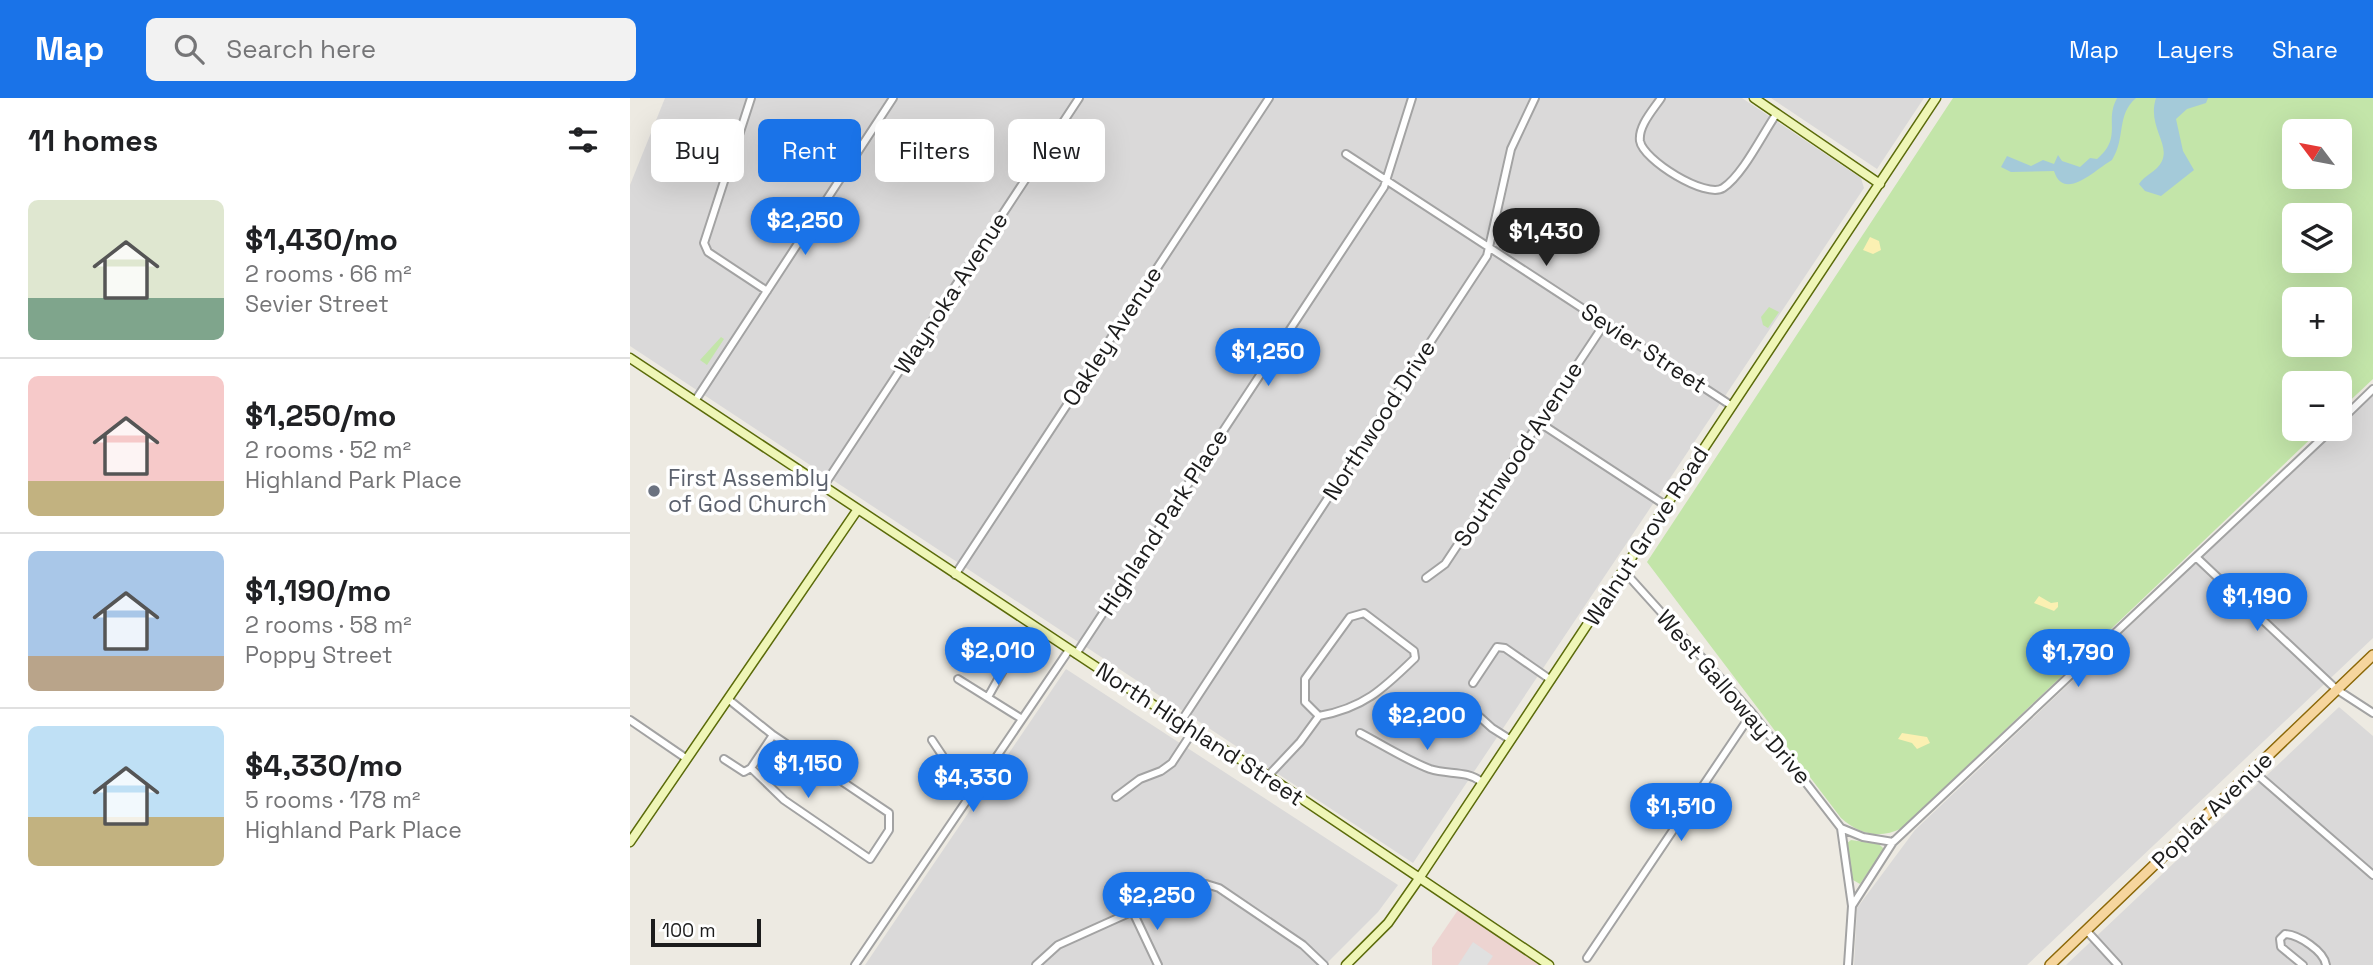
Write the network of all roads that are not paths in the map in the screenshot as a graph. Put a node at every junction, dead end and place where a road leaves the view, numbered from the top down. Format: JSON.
{"nodes":[{"id":1,"x":751,"y":98,"type":"edge"},
{"id":2,"x":893,"y":98,"type":"edge"},
{"id":3,"x":1079,"y":98,"type":"edge"},
{"id":4,"x":1269,"y":98,"type":"edge"},
{"id":5,"x":1412,"y":98,"type":"edge"},
{"id":6,"x":1535,"y":98,"type":"edge"},
{"id":7,"x":1661,"y":98,"type":"edge"},
{"id":8,"x":1754,"y":98,"type":"edge"},
{"id":9,"x":1937,"y":98,"type":"edge"},
{"id":10,"x":1777,"y":113,"type":"junction"},
{"id":11,"x":1346,"y":154,"type":"dead end"},
{"id":12,"x":1387,"y":180,"type":"junction"},
{"id":13,"x":1880,"y":184,"type":"junction"},
{"id":14,"x":1490,"y":247,"type":"junction"},
{"id":15,"x":766,"y":291,"type":"junction"},
{"id":16,"x":1605,"y":323,"type":"junction"},
{"id":17,"x":630,"y":358,"type":"edge"},
{"id":18,"x":2373,"y":389,"type":"edge"},
{"id":19,"x":695,"y":401,"type":"junction"},
{"id":20,"x":1731,"y":406,"type":"junction"},
{"id":21,"x":2352,"y":409,"type":"edge"},
{"id":22,"x":1540,"y":423,"type":"junction"},
{"id":23,"x":2319,"y":441,"type":"edge"},
{"id":24,"x":823,"y":487,"type":"junction"},
{"id":25,"x":1665,"y":505,"type":"junction"},
{"id":26,"x":859,"y":509,"type":"junction"},
{"id":27,"x":2197,"y":558,"type":"junction"},
{"id":28,"x":1623,"y":570,"type":"junction"},
{"id":29,"x":955,"y":575,"type":"junction"},
{"id":30,"x":1426,"y":578,"type":"dead end"},
{"id":31,"x":981,"y":649,"type":"dead end"},
{"id":32,"x":1072,"y":652,"type":"junction"},
{"id":33,"x":2373,"y":655,"type":"edge"},
{"id":34,"x":958,"y":679,"type":"dead end"},
{"id":35,"x":1551,"y":680,"type":"junction"},
{"id":36,"x":1474,"y":683,"type":"dead end"},
{"id":37,"x":2336,"y":689,"type":"junction"},
{"id":38,"x":988,"y":697,"type":"junction"},
{"id":39,"x":728,"y":699,"type":"junction"},
{"id":40,"x":1404,"y":699,"type":"dead end"},
{"id":41,"x":1752,"y":713,"type":"junction"},
{"id":42,"x":2373,"y":713,"type":"edge"},
{"id":43,"x":1319,"y":716,"type":"junction"},
{"id":44,"x":1022,"y":719,"type":"junction"},
{"id":45,"x":630,"y":720,"type":"edge"},
{"id":46,"x":1181,"y":723,"type":"junction"},
{"id":47,"x":1193,"y":731,"type":"junction"},
{"id":48,"x":1360,"y":733,"type":"dead end"},
{"id":49,"x":773,"y":734,"type":"junction"},
{"id":50,"x":932,"y":740,"type":"dead end"},
{"id":51,"x":1511,"y":740,"type":"junction"},
{"id":52,"x":687,"y":759,"type":"junction"},
{"id":53,"x":724,"y":759,"type":"dead end"},
{"id":54,"x":751,"y":768,"type":"junction"},
{"id":55,"x":2253,"y":771,"type":"junction"},
{"id":56,"x":1268,"y":776,"type":"junction"},
{"id":57,"x":1482,"y":782,"type":"junction"},
{"id":58,"x":976,"y":785,"type":"junction"},
{"id":59,"x":1116,"y":797,"type":"dead end"},
{"id":60,"x":1841,"y":828,"type":"junction"},
{"id":61,"x":630,"y":842,"type":"edge"},
{"id":62,"x":1893,"y":842,"type":"junction"},
{"id":63,"x":2373,"y":875,"type":"edge"},
{"id":64,"x":1418,"y":880,"type":"junction"},
{"id":65,"x":1852,"y":906,"type":"junction"},
{"id":66,"x":1133,"y":912,"type":"junction"},
{"id":67,"x":2086,"y":930,"type":"junction"},
{"id":68,"x":1587,"y":958,"type":"dead end"},
{"id":69,"x":855,"y":965,"type":"edge"},
{"id":70,"x":1036,"y":965,"type":"edge"},
{"id":71,"x":1158,"y":965,"type":"edge"},
{"id":72,"x":1324,"y":965,"type":"edge"},
{"id":73,"x":1346,"y":965,"type":"edge"},
{"id":74,"x":1549,"y":965,"type":"edge"},
{"id":75,"x":1848,"y":965,"type":"edge"},
{"id":76,"x":2050,"y":965,"type":"edge"},
{"id":77,"x":2119,"y":965,"type":"edge"},
{"id":78,"x":2303,"y":965,"type":"edge"},
{"id":79,"x":2326,"y":965,"type":"edge"}],
"edges":[{"from":1,"to":15,"type":"street"},
{"from":2,"to":15,"type":"street"},
{"from":3,"to":24,"type":"street","name":"Waynoka Avenue"},
{"from":4,"to":29,"type":"street","name":"Oakley Avenue"},
{"from":5,"to":12,"type":"street","name":"Highland Park Place"},
{"from":6,"to":14,"type":"street","name":"Northwood Drive"},
{"from":7,"to":10,"type":"street"},
{"from":8,"to":10,"type":"main road"},
{"from":9,"to":13,"type":"main road","name":"Walnut Grove Road"},
{"from":10,"to":13,"type":"main road"},
{"from":11,"to":12,"type":"street","name":"Sevier Street"},
{"from":12,"to":14,"type":"street","name":"Sevier Street"},
{"from":12,"to":32,"type":"street","name":"Highland Park Place"},
{"from":13,"to":20,"type":"main road","name":"Walnut Grove Road"},
{"from":14,"to":16,"type":"street","name":"Sevier Street"},
{"from":14,"to":46,"type":"street","name":"Northwood Drive"},
{"from":15,"to":19,"type":"street"},
{"from":16,"to":20,"type":"street","name":"Sevier Street"},
{"from":16,"to":22,"type":"street","name":"Southwood Avenue"},
{"from":17,"to":19,"type":"main road","name":"North Highland Street"},
{"from":18,"to":21,"type":"street"},
{"from":19,"to":24,"type":"main road","name":"North Highland Street"},
{"from":20,"to":25,"type":"main road","name":"Walnut Grove Road"},
{"from":22,"to":25,"type":"street"},
{"from":22,"to":30,"type":"street","name":"Southwood Avenue"},
{"from":23,"to":27,"type":"street"},
{"from":24,"to":26,"type":"main road","name":"North Highland Street"},
{"from":25,"to":28,"type":"main road","name":"Walnut Grove Road"},
{"from":26,"to":29,"type":"main road","name":"North Highland Street"},
{"from":26,"to":39,"type":"main road"},
{"from":27,"to":37,"type":"street"},
{"from":27,"to":62,"type":"street"},
{"from":28,"to":35,"type":"main road","name":"Walnut Grove Road"},
{"from":28,"to":41,"type":"street","name":"West Galloway Drive"},
{"from":29,"to":32,"type":"main road","name":"North Highland Street"},
{"from":31,"to":38,"type":"street"},
{"from":32,"to":44,"type":"street","name":"Highland Park Place"},
{"from":32,"to":46,"type":"main road","name":"North Highland Street"},
{"from":33,"to":37,"type":"main road","name":"Poplar Avenue"},
{"from":34,"to":38,"type":"street"},
{"from":35,"to":36,"type":"street"},
{"from":35,"to":51,"type":"main road","name":"Walnut Grove Road"},
{"from":37,"to":42,"type":"street"},
{"from":37,"to":55,"type":"main road","name":"Poplar Avenue"},
{"from":38,"to":44,"type":"street"},
{"from":39,"to":49,"type":"street"},
{"from":39,"to":52,"type":"main road"},
{"from":40,"to":51,"type":"street"},
{"from":41,"to":60,"type":"street","name":"West Galloway Drive"},
{"from":41,"to":68,"type":"street"},
{"from":43,"to":43,"type":"street"},
{"from":43,"to":56,"type":"street"},
{"from":44,"to":58,"type":"street","name":"Highland Park Place"},
{"from":45,"to":52,"type":"street"},
{"from":46,"to":47,"type":"main road","name":"North Highland Street"},
{"from":47,"to":56,"type":"main road","name":"North Highland Street"},
{"from":47,"to":59,"type":"street"},
{"from":48,"to":57,"type":"street"},
{"from":49,"to":54,"type":"street"},
{"from":49,"to":54,"type":"street"},
{"from":50,"to":58,"type":"street"},
{"from":51,"to":57,"type":"main road","name":"Walnut Grove Road"},
{"from":52,"to":61,"type":"main road"},
{"from":53,"to":54,"type":"street"},
{"from":55,"to":63,"type":"street"},
{"from":55,"to":67,"type":"main road","name":"Poplar Avenue"},
{"from":56,"to":64,"type":"main road","name":"North Highland Street"},
{"from":57,"to":64,"type":"main road","name":"Walnut Grove Road"},
{"from":58,"to":69,"type":"street","name":"Highland Park Place"},
{"from":60,"to":62,"type":"street"},
{"from":60,"to":65,"type":"street","name":"West Galloway Drive"},
{"from":62,"to":65,"type":"street"},
{"from":64,"to":73,"type":"main road","name":"Walnut Grove Road"},
{"from":64,"to":74,"type":"main road","name":"North Highland Street"},
{"from":65,"to":75,"type":"street","name":"West Galloway Drive"},
{"from":66,"to":70,"type":"street"},
{"from":66,"to":71,"type":"street"},
{"from":66,"to":72,"type":"street"},
{"from":67,"to":76,"type":"main road","name":"Poplar Avenue"},
{"from":67,"to":77,"type":"street"},
{"from":78,"to":79,"type":"street"}]}
